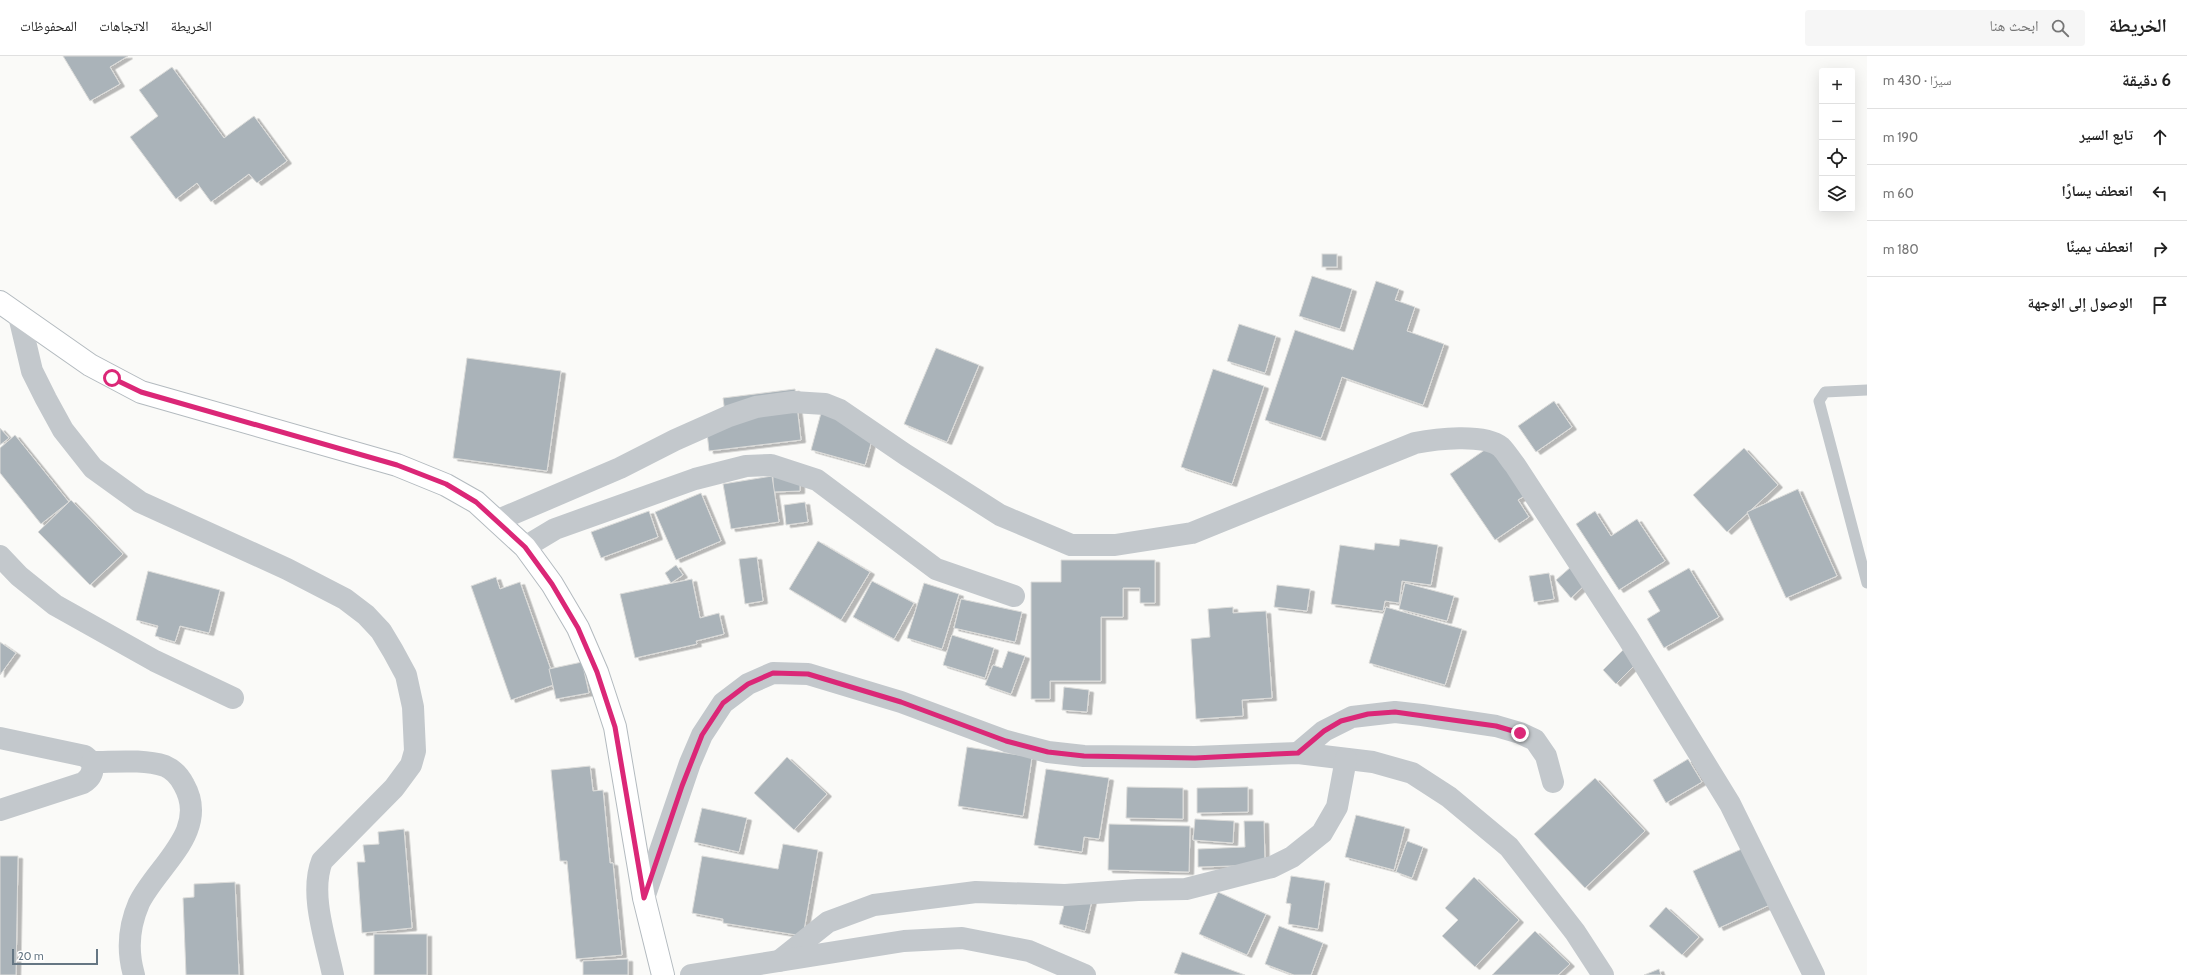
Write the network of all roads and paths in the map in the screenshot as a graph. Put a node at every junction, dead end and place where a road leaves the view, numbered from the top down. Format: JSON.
{"nodes":[{"id":1,"x":0,"y":302,"type":"edge"},
{"id":2,"x":19,"y":316,"type":"junction"},
{"id":3,"x":1867,"y":390,"type":"edge"},
{"id":4,"x":496,"y":521,"type":"junction"},
{"id":5,"x":525,"y":547,"type":"junction"},
{"id":6,"x":1862,"y":551,"type":"edge"},
{"id":7,"x":0,"y":556,"type":"edge"},
{"id":8,"x":1867,"y":583,"type":"edge"},
{"id":9,"x":1014,"y":596,"type":"dead end"},
{"id":10,"x":233,"y":698,"type":"dead end"},
{"id":11,"x":0,"y":738,"type":"edge"},
{"id":12,"x":1298,"y":753,"type":"junction"},
{"id":13,"x":1346,"y":759,"type":"junction"},
{"id":14,"x":92,"y":762,"type":"junction"},
{"id":15,"x":1552,"y":782,"type":"dead end"},
{"id":16,"x":0,"y":810,"type":"edge"},
{"id":17,"x":644,"y":898,"type":"junction"},
{"id":18,"x":1029,"y":951,"type":"junction"},
{"id":19,"x":779,"y":961,"type":"junction"},
{"id":20,"x":134,"y":975,"type":"edge"},
{"id":21,"x":333,"y":975,"type":"edge"},
{"id":22,"x":663,"y":975,"type":"edge"},
{"id":23,"x":691,"y":975,"type":"edge"},
{"id":24,"x":1046,"y":975,"type":"edge"},
{"id":25,"x":1085,"y":975,"type":"edge"},
{"id":26,"x":1603,"y":975,"type":"edge"},
{"id":27,"x":1814,"y":975,"type":"edge"}],
"edges":[{"from":1,"to":2,"type":"street"},
{"from":2,"to":4,"type":"street"},
{"from":2,"to":21,"type":"street"},
{"from":3,"to":6,"type":"lane"},
{"from":4,"to":5,"type":"street"},
{"from":4,"to":27,"type":"street"},
{"from":5,"to":9,"type":"street"},
{"from":5,"to":17,"type":"street"},
{"from":6,"to":8,"type":"lane"},
{"from":7,"to":10,"type":"street"},
{"from":11,"to":14,"type":"street"},
{"from":12,"to":13,"type":"street"},
{"from":12,"to":15,"type":"street"},
{"from":12,"to":17,"type":"street"},
{"from":13,"to":19,"type":"street"},
{"from":13,"to":26,"type":"street"},
{"from":14,"to":16,"type":"street"},
{"from":14,"to":20,"type":"street"},
{"from":17,"to":22,"type":"street"},
{"from":18,"to":19,"type":"street"},
{"from":18,"to":24,"type":"street"},
{"from":18,"to":25,"type":"street"},
{"from":19,"to":23,"type":"street"}]}
